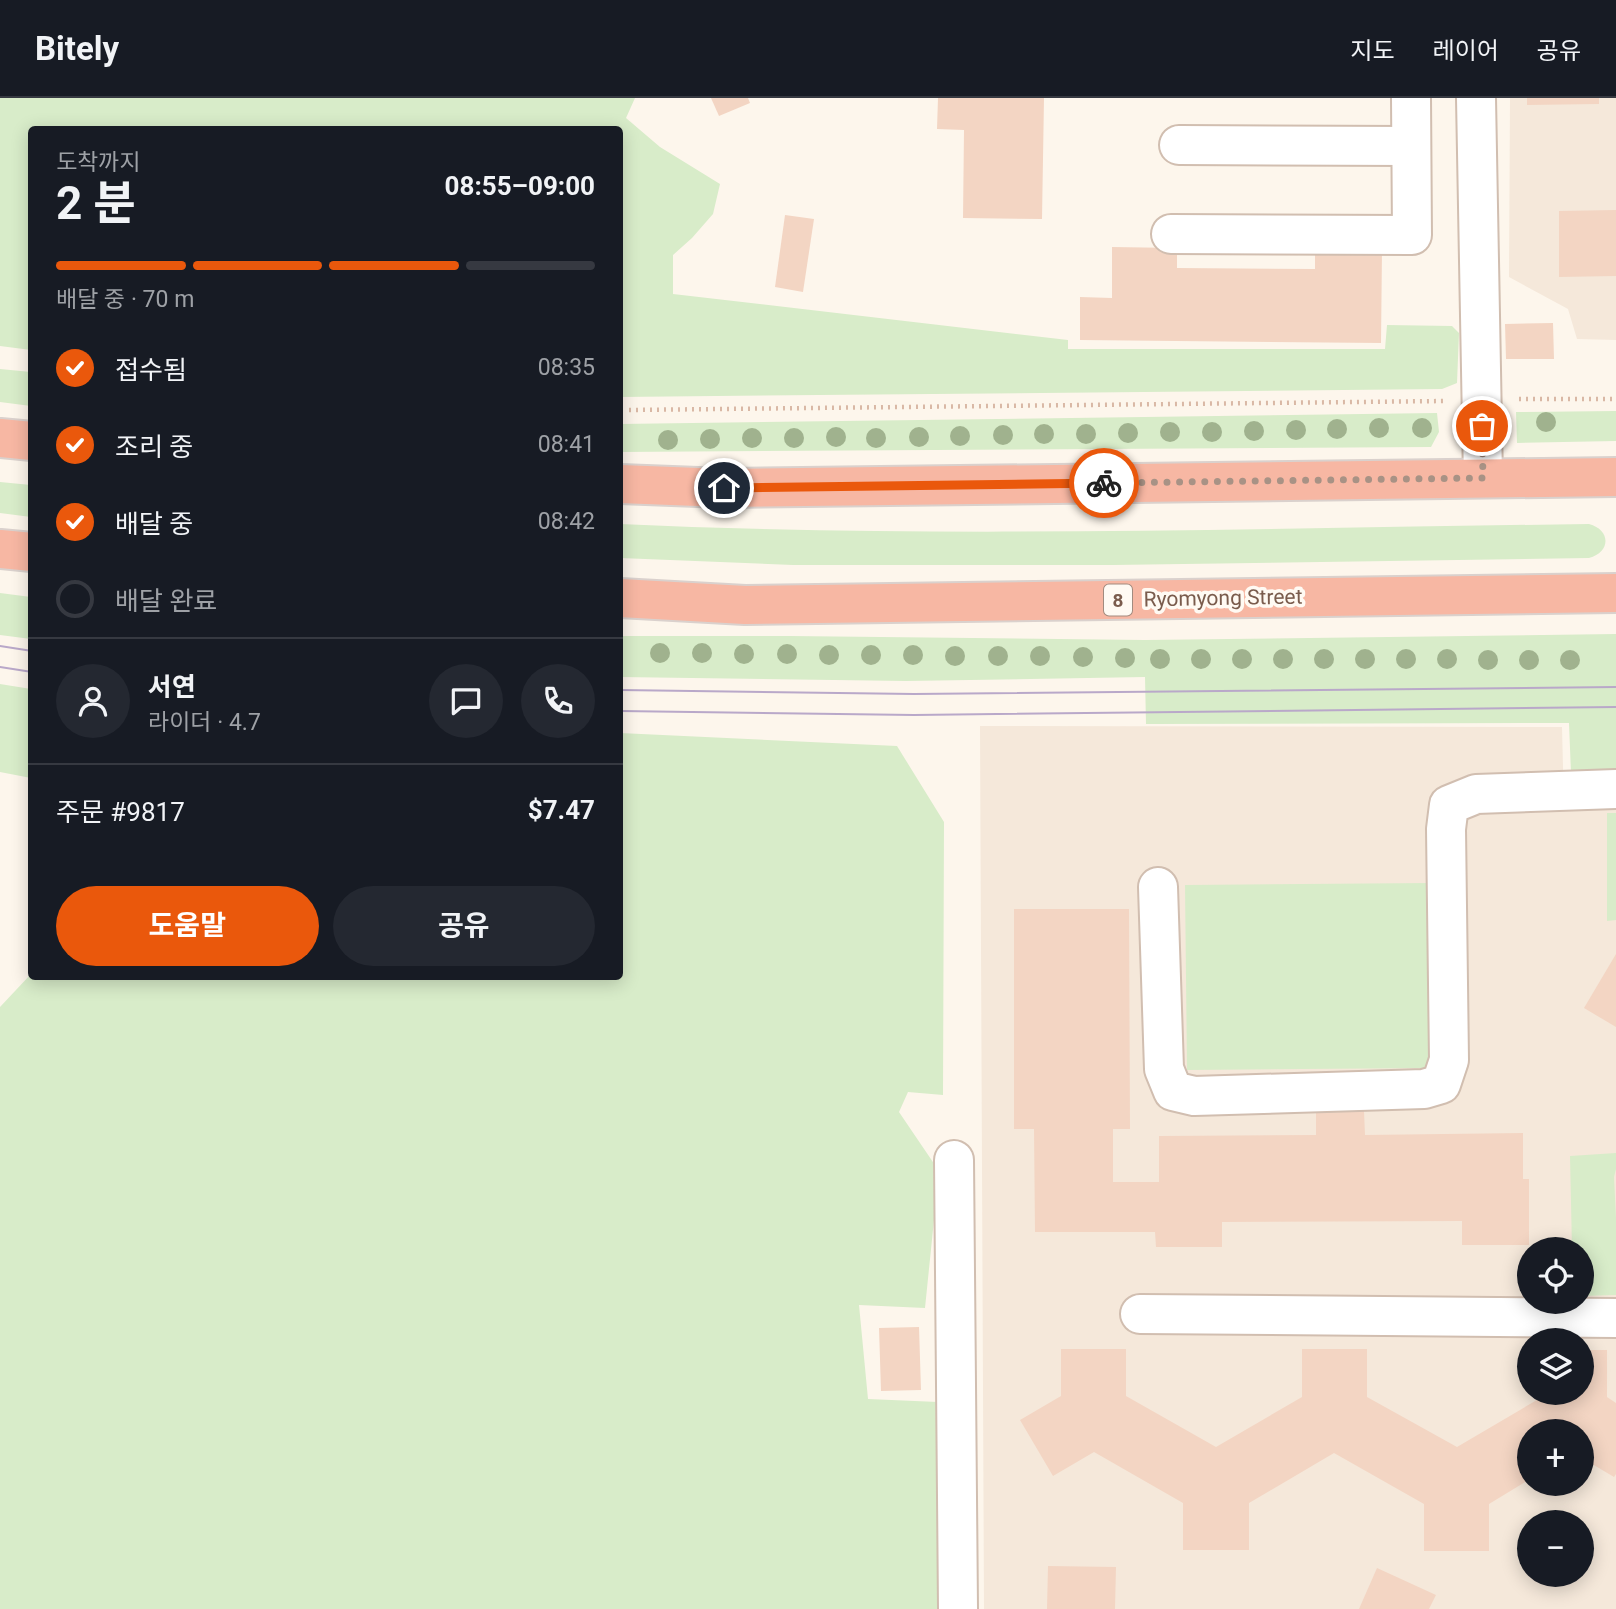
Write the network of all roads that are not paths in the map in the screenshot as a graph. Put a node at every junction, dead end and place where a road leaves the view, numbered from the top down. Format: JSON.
{"nodes":[{"id":1,"x":1411,"y":98,"type":"edge"},
{"id":2,"x":1476,"y":98,"type":"edge"},
{"id":3,"x":1179,"y":145,"type":"dead end"},
{"id":4,"x":1411,"y":146,"type":"junction"},
{"id":5,"x":1171,"y":234,"type":"dead end"},
{"id":6,"x":0,"y":438,"type":"edge"},
{"id":7,"x":28,"y":441,"type":"edge"},
{"id":8,"x":1616,"y":477,"type":"edge"},
{"id":9,"x":1483,"y":478,"type":"junction"},
{"id":10,"x":623,"y":484,"type":"edge"},
{"id":11,"x":0,"y":549,"type":"edge"},
{"id":12,"x":28,"y":552,"type":"edge"},
{"id":13,"x":1616,"y":593,"type":"edge"},
{"id":14,"x":623,"y":598,"type":"edge"},
{"id":15,"x":1616,"y":789,"type":"edge"},
{"id":16,"x":1158,"y":887,"type":"dead end"},
{"id":17,"x":954,"y":1160,"type":"dead end"},
{"id":18,"x":1140,"y":1314,"type":"dead end"},
{"id":19,"x":1616,"y":1318,"type":"edge"},
{"id":20,"x":958,"y":1609,"type":"edge"}],
"edges":[{"from":1,"to":4,"type":"street"},
{"from":2,"to":9,"type":"street"},
{"from":3,"to":4,"type":"street"},
{"from":4,"to":5,"type":"street"},
{"from":6,"to":7,"type":"highway"},
{"from":8,"to":9,"type":"highway"},
{"from":9,"to":10,"type":"highway"},
{"from":11,"to":12,"type":"highway"},
{"from":13,"to":14,"type":"highway","name":"Ryomyong Street","number":"8"},
{"from":15,"to":16,"type":"street"},
{"from":17,"to":20,"type":"street"},
{"from":18,"to":19,"type":"street"}]}
